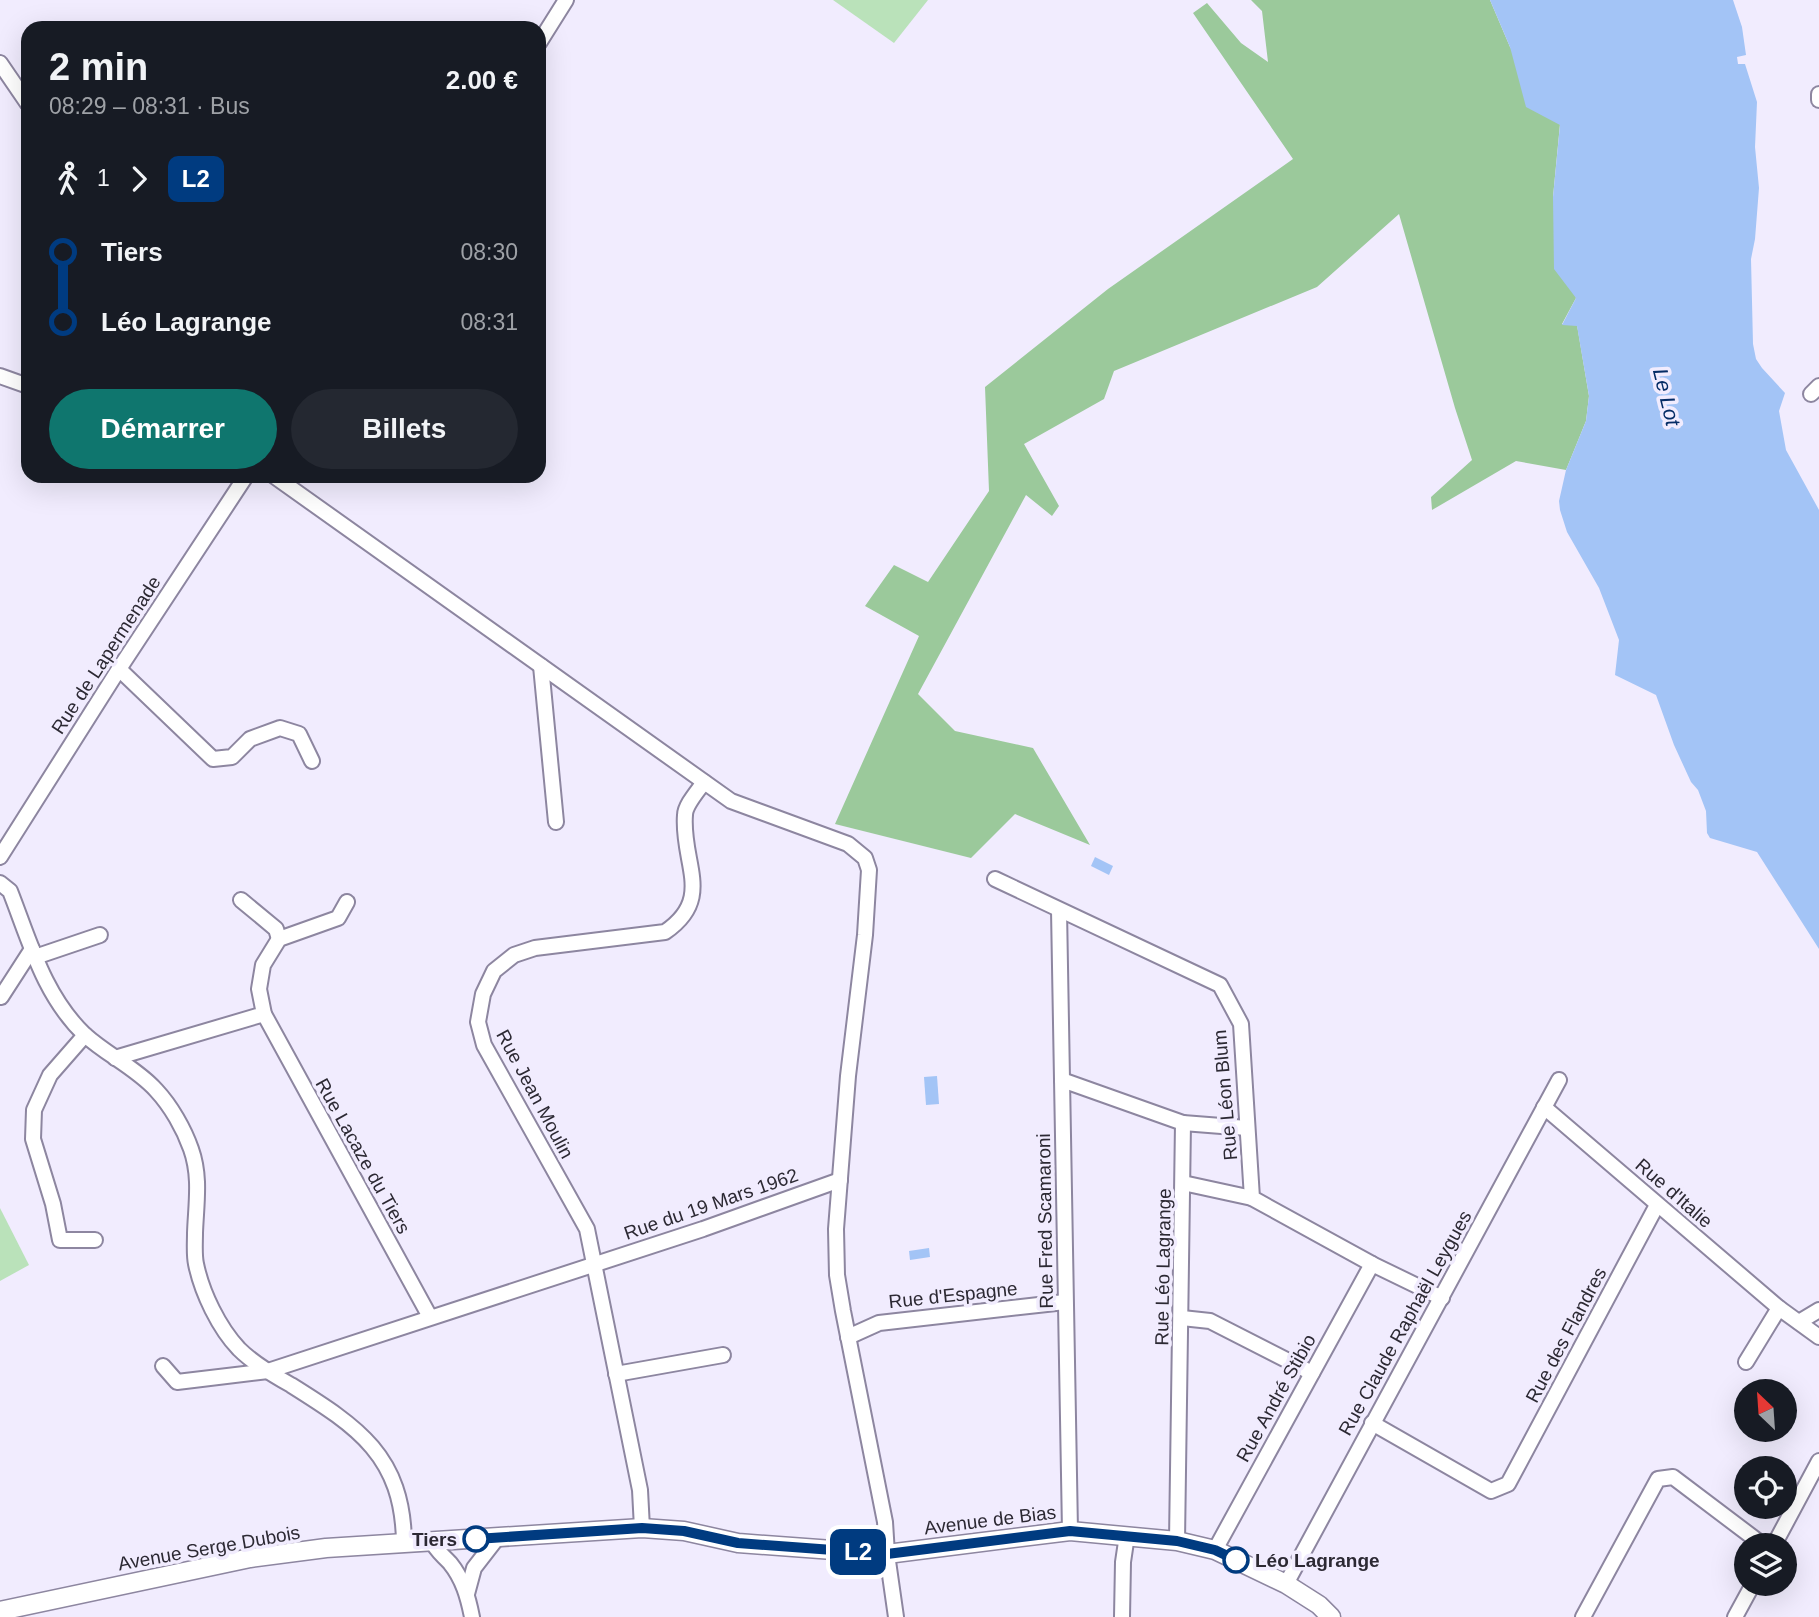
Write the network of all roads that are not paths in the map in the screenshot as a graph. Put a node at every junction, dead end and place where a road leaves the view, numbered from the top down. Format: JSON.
{"nodes":[{"id":1,"x":566,"y":0,"type":"edge"},
{"id":2,"x":546,"y":32,"type":"edge"},
{"id":3,"x":0,"y":63,"type":"edge"},
{"id":4,"x":21,"y":93,"type":"edge"},
{"id":5,"x":1819,"y":94,"type":"edge"},
{"id":6,"x":1819,"y":100,"type":"edge"},
{"id":7,"x":0,"y":376,"type":"edge"},
{"id":8,"x":21,"y":384,"type":"edge"},
{"id":9,"x":241,"y":483,"type":"edge"},
{"id":10,"x":284,"y":483,"type":"edge"},
{"id":11,"x":541,"y":666,"type":"junction"},
{"id":12,"x":119,"y":669,"type":"junction"},
{"id":13,"x":312,"y":761,"type":"dead end"},
{"id":14,"x":704,"y":782,"type":"junction"},
{"id":15,"x":556,"y":822,"type":"dead end"},
{"id":16,"x":0,"y":857,"type":"edge"},
{"id":17,"x":995,"y":879,"type":"dead end"},
{"id":18,"x":0,"y":883,"type":"edge"},
{"id":19,"x":241,"y":900,"type":"dead end"},
{"id":20,"x":347,"y":902,"type":"dead end"},
{"id":21,"x":1059,"y":910,"type":"junction"},
{"id":22,"x":100,"y":935,"type":"dead end"},
{"id":23,"x":279,"y":939,"type":"junction"},
{"id":24,"x":33,"y":953,"type":"junction"},
{"id":25,"x":1,"y":997,"type":"edge"},
{"id":26,"x":264,"y":1014,"type":"junction"},
{"id":27,"x":85,"y":1035,"type":"junction"},
{"id":28,"x":115,"y":1058,"type":"junction"},
{"id":29,"x":1062,"y":1080,"type":"junction"},
{"id":30,"x":1559,"y":1080,"type":"dead end"},
{"id":31,"x":1544,"y":1107,"type":"junction"},
{"id":32,"x":1183,"y":1123,"type":"junction"},
{"id":33,"x":1247,"y":1128,"type":"junction"},
{"id":34,"x":839,"y":1180,"type":"junction"},
{"id":35,"x":1183,"y":1183,"type":"junction"},
{"id":36,"x":1251,"y":1198,"type":"junction"},
{"id":37,"x":1657,"y":1205,"type":"junction"},
{"id":38,"x":95,"y":1240,"type":"dead end"},
{"id":39,"x":596,"y":1264,"type":"junction"},
{"id":40,"x":1372,"y":1264,"type":"junction"},
{"id":41,"x":1442,"y":1298,"type":"junction"},
{"id":42,"x":1065,"y":1302,"type":"junction"},
{"id":43,"x":1779,"y":1308,"type":"junction"},
{"id":44,"x":1819,"y":1310,"type":"edge"},
{"id":45,"x":430,"y":1317,"type":"junction"},
{"id":46,"x":1182,"y":1318,"type":"junction"},
{"id":47,"x":1800,"y":1322,"type":"junction"},
{"id":48,"x":848,"y":1337,"type":"junction"},
{"id":49,"x":1819,"y":1337,"type":"edge"},
{"id":50,"x":723,"y":1355,"type":"dead end"},
{"id":51,"x":1746,"y":1362,"type":"dead end"},
{"id":52,"x":163,"y":1366,"type":"dead end"},
{"id":53,"x":268,"y":1371,"type":"junction"},
{"id":54,"x":1312,"y":1373,"type":"junction"},
{"id":55,"x":616,"y":1374,"type":"junction"},
{"id":56,"x":1372,"y":1423,"type":"junction"},
{"id":57,"x":1819,"y":1461,"type":"edge"},
{"id":58,"x":642,"y":1528,"type":"junction"},
{"id":59,"x":1070,"y":1531,"type":"junction"},
{"id":60,"x":1747,"y":1533,"type":"edge"},
{"id":61,"x":1780,"y":1533,"type":"edge"},
{"id":62,"x":1127,"y":1535,"type":"junction"},
{"id":63,"x":498,"y":1537,"type":"junction"},
{"id":64,"x":432,"y":1541,"type":"junction"},
{"id":65,"x":1177,"y":1541,"type":"junction"},
{"id":66,"x":404,"y":1543,"type":"junction"},
{"id":67,"x":1215,"y":1550,"type":"junction"},
{"id":68,"x":887,"y":1554,"type":"junction"},
{"id":69,"x":1286,"y":1584,"type":"junction"},
{"id":70,"x":467,"y":1594,"type":"junction"},
{"id":71,"x":1746,"y":1596,"type":"edge"},
{"id":72,"x":0,"y":1611,"type":"edge"},
{"id":73,"x":472,"y":1617,"type":"edge"},
{"id":74,"x":896,"y":1617,"type":"edge"},
{"id":75,"x":1122,"y":1617,"type":"edge"},
{"id":76,"x":1332,"y":1617,"type":"edge"},
{"id":77,"x":1583,"y":1617,"type":"edge"},
{"id":78,"x":1735,"y":1617,"type":"edge"}],
"edges":[{"from":1,"to":2,"type":"street"},
{"from":3,"to":4,"type":"street"},
{"from":5,"to":6,"type":"street"},
{"from":7,"to":8,"type":"street"},
{"from":9,"to":12,"type":"street","name":"Rue de Lapermenade"},
{"from":10,"to":11,"type":"street"},
{"from":11,"to":14,"type":"street"},
{"from":11,"to":15,"type":"street"},
{"from":12,"to":13,"type":"street"},
{"from":12,"to":16,"type":"street","name":"Rue de Lapermenade"},
{"from":14,"to":34,"type":"street"},
{"from":14,"to":39,"type":"street","name":"Rue Jean Moulin"},
{"from":17,"to":21,"type":"street","name":"Rue Léon Blum"},
{"from":18,"to":24,"type":"street"},
{"from":19,"to":23,"type":"street"},
{"from":20,"to":23,"type":"street"},
{"from":21,"to":29,"type":"street","name":"Rue Fred Scamaroni"},
{"from":21,"to":33,"type":"street","name":"Rue Léon Blum"},
{"from":22,"to":24,"type":"street"},
{"from":23,"to":26,"type":"street"},
{"from":24,"to":25,"type":"street"},
{"from":24,"to":27,"type":"street"},
{"from":26,"to":28,"type":"street"},
{"from":26,"to":45,"type":"street","name":"Rue Lacaze du Tiers"},
{"from":27,"to":28,"type":"street"},
{"from":27,"to":38,"type":"street"},
{"from":28,"to":53,"type":"street"},
{"from":29,"to":32,"type":"street"},
{"from":29,"to":42,"type":"street","name":"Rue Fred Scamaroni"},
{"from":30,"to":31,"type":"street","name":"Rue Claude Raphaël Leygues"},
{"from":31,"to":37,"type":"street","name":"Rue d'Italie"},
{"from":31,"to":41,"type":"street","name":"Rue Claude Raphaël Leygues"},
{"from":32,"to":33,"type":"street"},
{"from":32,"to":35,"type":"street","name":"Rue Léo Lagrange"},
{"from":33,"to":36,"type":"street","name":"Rue Léon Blum"},
{"from":34,"to":39,"type":"street","name":"Rue du 19 Mars 1962"},
{"from":34,"to":48,"type":"street"},
{"from":35,"to":36,"type":"street"},
{"from":35,"to":46,"type":"street","name":"Rue Léo Lagrange"},
{"from":36,"to":40,"type":"street"},
{"from":37,"to":43,"type":"street","name":"Rue d'Italie"},
{"from":37,"to":56,"type":"street","name":"Rue des Flandres"},
{"from":39,"to":45,"type":"street"},
{"from":39,"to":55,"type":"street","name":"Rue Jean Moulin"},
{"from":40,"to":41,"type":"street"},
{"from":40,"to":54,"type":"street","name":"Rue André Stibio"},
{"from":41,"to":56,"type":"street","name":"Rue Claude Raphaël Leygues"},
{"from":42,"to":48,"type":"street","name":"Rue d'Espagne"},
{"from":42,"to":59,"type":"street","name":"Rue Fred Scamaroni"},
{"from":43,"to":47,"type":"street","name":"Rue d'Italie"},
{"from":43,"to":51,"type":"street"},
{"from":44,"to":47,"type":"street"},
{"from":45,"to":53,"type":"street"},
{"from":46,"to":54,"type":"street"},
{"from":46,"to":65,"type":"street","name":"Rue Léo Lagrange"},
{"from":47,"to":49,"type":"street","name":"Rue d'Italie"},
{"from":48,"to":68,"type":"street"},
{"from":50,"to":55,"type":"street"},
{"from":52,"to":53,"type":"street"},
{"from":53,"to":66,"type":"street"},
{"from":54,"to":67,"type":"street","name":"Rue André Stibio"},
{"from":55,"to":58,"type":"street","name":"Rue Jean Moulin"},
{"from":56,"to":69,"type":"street","name":"Rue Claude Raphaël Leygues"},
{"from":57,"to":61,"type":"street"},
{"from":58,"to":63,"type":"street","name":"Avenue Serge Dubois"},
{"from":58,"to":68,"type":"street","name":"Avenue Serge Dubois"},
{"from":59,"to":62,"type":"street","name":"Avenue de Bias"},
{"from":59,"to":68,"type":"street","name":"Avenue de Bias"},
{"from":60,"to":77,"type":"street"},
{"from":62,"to":65,"type":"street","name":"Avenue de Bias"},
{"from":62,"to":75,"type":"street"},
{"from":63,"to":64,"type":"street","name":"Avenue Serge Dubois"},
{"from":63,"to":70,"type":"street"},
{"from":64,"to":66,"type":"street","name":"Avenue Serge Dubois"},
{"from":64,"to":70,"type":"street"},
{"from":65,"to":67,"type":"street","name":"Avenue de Bias"},
{"from":66,"to":72,"type":"street","name":"Avenue Serge Dubois"},
{"from":67,"to":69,"type":"street","name":"Avenue de Bias"},
{"from":68,"to":74,"type":"street"},
{"from":69,"to":76,"type":"street","name":"Avenue de Bias"},
{"from":70,"to":73,"type":"street"},
{"from":71,"to":78,"type":"street"}]}
